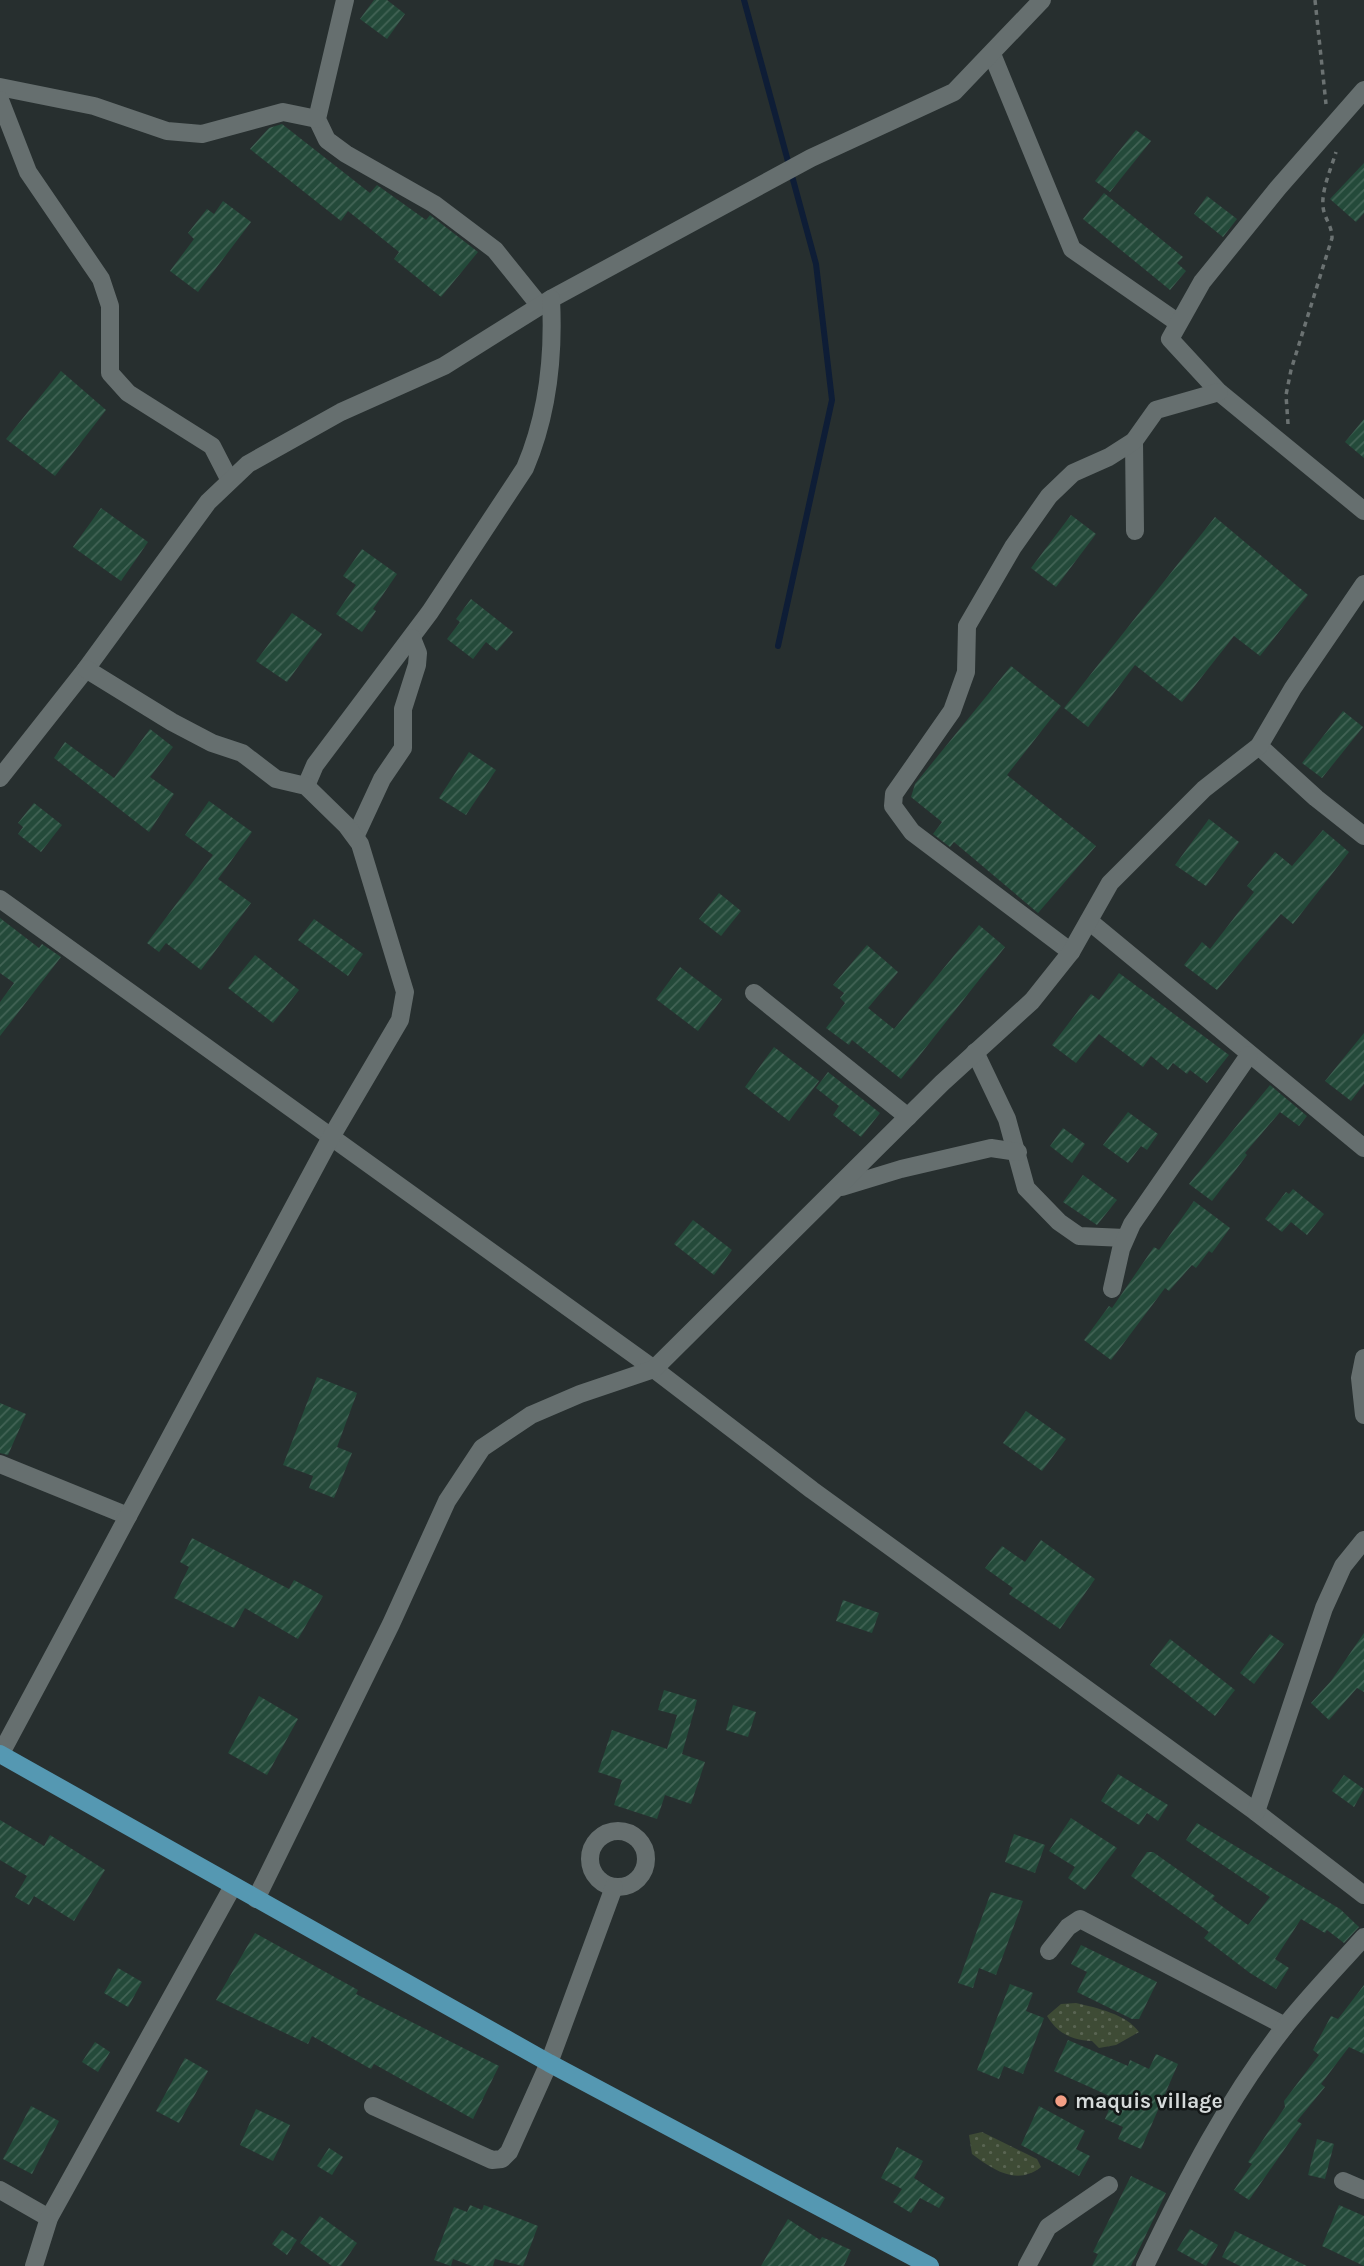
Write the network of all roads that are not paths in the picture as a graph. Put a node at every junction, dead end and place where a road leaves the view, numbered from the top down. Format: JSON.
{"nodes":[{"id":1,"x":345,"y":0,"type":"edge"},
{"id":2,"x":1042,"y":0,"type":"edge"},
{"id":3,"x":992,"y":54,"type":"junction"},
{"id":4,"x":0,"y":87,"type":"edge"},
{"id":5,"x":1364,"y":90,"type":"edge"},
{"id":6,"x":0,"y":100,"type":"edge"},
{"id":7,"x":317,"y":119,"type":"junction"},
{"id":8,"x":546,"y":303,"type":"junction"},
{"id":9,"x":1177,"y":322,"type":"junction"},
{"id":10,"x":1219,"y":392,"type":"junction"},
{"id":11,"x":1134,"y":440,"type":"junction"},
{"id":12,"x":229,"y":479,"type":"junction"},
{"id":13,"x":1364,"y":511,"type":"edge"},
{"id":14,"x":1135,"y":531,"type":"dead end"},
{"id":15,"x":1364,"y":584,"type":"edge"},
{"id":16,"x":412,"y":638,"type":"junction"},
{"id":17,"x":86,"y":669,"type":"junction"},
{"id":18,"x":1259,"y":746,"type":"junction"},
{"id":19,"x":0,"y":778,"type":"edge"},
{"id":20,"x":306,"y":786,"type":"junction"},
{"id":21,"x":355,"y":835,"type":"junction"},
{"id":22,"x":1364,"y":836,"type":"edge"},
{"id":23,"x":0,"y":900,"type":"edge"},
{"id":24,"x":1089,"y":921,"type":"junction"},
{"id":25,"x":1071,"y":952,"type":"junction"},
{"id":26,"x":754,"y":993,"type":"dead end"},
{"id":27,"x":975,"y":1052,"type":"junction"},
{"id":28,"x":1249,"y":1055,"type":"junction"},
{"id":29,"x":908,"y":1117,"type":"junction"},
{"id":30,"x":330,"y":1139,"type":"junction"},
{"id":31,"x":1364,"y":1148,"type":"edge"},
{"id":32,"x":1018,"y":1152,"type":"junction"},
{"id":33,"x":839,"y":1188,"type":"junction"},
{"id":34,"x":1125,"y":1238,"type":"junction"},
{"id":35,"x":1112,"y":1289,"type":"dead end"},
{"id":36,"x":1364,"y":1359,"type":"edge"},
{"id":37,"x":654,"y":1369,"type":"junction"},
{"id":38,"x":1364,"y":1415,"type":"edge"},
{"id":39,"x":0,"y":1464,"type":"edge"},
{"id":40,"x":128,"y":1516,"type":"junction"},
{"id":41,"x":1364,"y":1541,"type":"edge"},
{"id":42,"x":0,"y":1754,"type":"edge"},
{"id":43,"x":1255,"y":1812,"type":"junction"},
{"id":44,"x":233,"y":1886,"type":"junction"},
{"id":45,"x":614,"y":1887,"type":"dead end"},
{"id":46,"x":1364,"y":1895,"type":"edge"},
{"id":47,"x":256,"y":1899,"type":"junction"},
{"id":48,"x":1364,"y":1937,"type":"edge"},
{"id":49,"x":1049,"y":1951,"type":"dead end"},
{"id":50,"x":1285,"y":2026,"type":"junction"},
{"id":51,"x":549,"y":2063,"type":"junction"},
{"id":52,"x":373,"y":2106,"type":"dead end"},
{"id":53,"x":1343,"y":2181,"type":"dead end"},
{"id":54,"x":1109,"y":2185,"type":"dead end"},
{"id":55,"x":0,"y":2190,"type":"edge"},
{"id":56,"x":1364,"y":2190,"type":"edge"},
{"id":57,"x":49,"y":2218,"type":"junction"},
{"id":58,"x":34,"y":2266,"type":"edge"},
{"id":59,"x":930,"y":2266,"type":"edge"},
{"id":60,"x":1027,"y":2266,"type":"edge"},
{"id":61,"x":1145,"y":2266,"type":"edge"}],
"edges":[{"from":1,"to":7,"type":"street"},
{"from":2,"to":3,"type":"street"},
{"from":3,"to":8,"type":"street"},
{"from":3,"to":9,"type":"street"},
{"from":4,"to":7,"type":"street"},
{"from":5,"to":9,"type":"street"},
{"from":6,"to":12,"type":"street"},
{"from":7,"to":8,"type":"street"},
{"from":8,"to":12,"type":"street"},
{"from":8,"to":16,"type":"street"},
{"from":9,"to":10,"type":"street"},
{"from":10,"to":11,"type":"street"},
{"from":10,"to":13,"type":"street"},
{"from":11,"to":14,"type":"street"},
{"from":11,"to":25,"type":"street"},
{"from":12,"to":17,"type":"street"},
{"from":15,"to":18,"type":"street"},
{"from":16,"to":20,"type":"street"},
{"from":16,"to":21,"type":"street"},
{"from":17,"to":19,"type":"street"},
{"from":17,"to":20,"type":"street"},
{"from":18,"to":22,"type":"street"},
{"from":18,"to":24,"type":"street"},
{"from":20,"to":21,"type":"street"},
{"from":21,"to":30,"type":"street"},
{"from":23,"to":30,"type":"street"},
{"from":24,"to":25,"type":"street"},
{"from":24,"to":28,"type":"street"},
{"from":25,"to":27,"type":"street"},
{"from":26,"to":29,"type":"street"},
{"from":27,"to":29,"type":"street"},
{"from":27,"to":32,"type":"street"},
{"from":28,"to":31,"type":"street"},
{"from":28,"to":34,"type":"street"},
{"from":29,"to":33,"type":"street"},
{"from":30,"to":37,"type":"street"},
{"from":30,"to":40,"type":"street"},
{"from":32,"to":33,"type":"street"},
{"from":32,"to":34,"type":"street"},
{"from":33,"to":37,"type":"street"},
{"from":34,"to":35,"type":"street"},
{"from":36,"to":38,"type":"street"},
{"from":37,"to":43,"type":"street"},
{"from":37,"to":47,"type":"street"},
{"from":39,"to":40,"type":"street"},
{"from":40,"to":42,"type":"street"},
{"from":41,"to":43,"type":"street"},
{"from":42,"to":44,"type":"main road"},
{"from":43,"to":46,"type":"street"},
{"from":44,"to":47,"type":"main road"},
{"from":44,"to":57,"type":"street"},
{"from":45,"to":51,"type":"street"},
{"from":47,"to":51,"type":"main road"},
{"from":48,"to":50,"type":"street"},
{"from":49,"to":50,"type":"street"},
{"from":50,"to":61,"type":"street"},
{"from":51,"to":52,"type":"street"},
{"from":51,"to":59,"type":"main road"},
{"from":53,"to":56,"type":"street"},
{"from":54,"to":60,"type":"street"},
{"from":55,"to":57,"type":"street"},
{"from":57,"to":58,"type":"street"}]}
